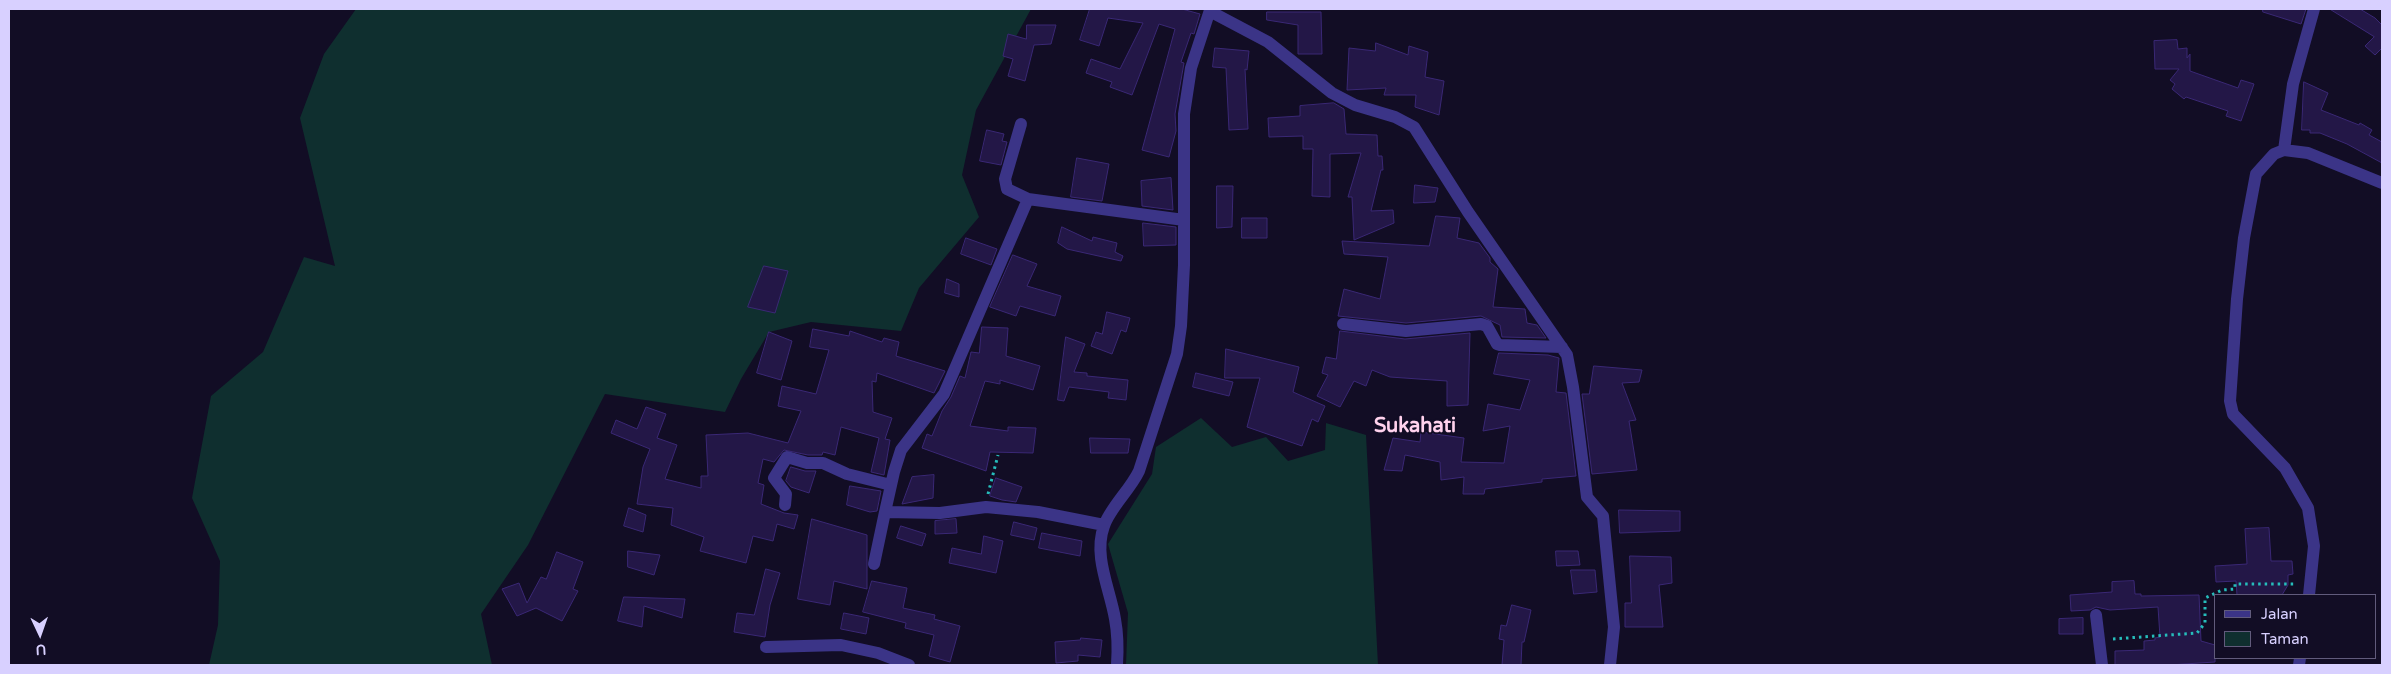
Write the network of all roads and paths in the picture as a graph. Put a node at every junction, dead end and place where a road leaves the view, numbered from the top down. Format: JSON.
{"nodes":[{"id":1,"x":1210,"y":9,"type":"edge"},
{"id":2,"x":2314,"y":9,"type":"edge"},
{"id":3,"x":1021,"y":124,"type":"dead end"},
{"id":4,"x":2284,"y":150,"type":"junction"},
{"id":5,"x":2382,"y":183,"type":"edge"},
{"id":6,"x":1028,"y":199,"type":"junction"},
{"id":7,"x":1184,"y":220,"type":"junction"},
{"id":8,"x":1343,"y":324,"type":"dead end"},
{"id":9,"x":1562,"y":347,"type":"junction"},
{"id":10,"x":998,"y":455,"type":"dead end"},
{"id":11,"x":891,"y":485,"type":"junction"},
{"id":12,"x":785,"y":505,"type":"dead end"},
{"id":13,"x":986,"y":507,"type":"junction"},
{"id":14,"x":885,"y":512,"type":"junction"},
{"id":15,"x":1104,"y":525,"type":"junction"},
{"id":16,"x":874,"y":564,"type":"dead end"},
{"id":17,"x":2287,"y":585,"type":"dead end"},
{"id":18,"x":2309,"y":594,"type":"edge"},
{"id":19,"x":2096,"y":615,"type":"dead end"},
{"id":20,"x":2099,"y":639,"type":"junction"},
{"id":21,"x":766,"y":647,"type":"dead end"},
{"id":22,"x":909,"y":665,"type":"edge"},
{"id":23,"x":1117,"y":665,"type":"edge"},
{"id":24,"x":1610,"y":665,"type":"edge"},
{"id":25,"x":2102,"y":665,"type":"edge"}],
"edges":[{"from":1,"to":7,"type":"street"},
{"from":1,"to":9,"type":"street"},
{"from":2,"to":4,"type":"street"},
{"from":3,"to":6,"type":"street"},
{"from":4,"to":5,"type":"street"},
{"from":4,"to":18,"type":"street"},
{"from":6,"to":7,"type":"street"},
{"from":6,"to":11,"type":"street"},
{"from":7,"to":15,"type":"street"},
{"from":8,"to":9,"type":"street"},
{"from":9,"to":24,"type":"street"},
{"from":10,"to":13,"type":"path"},
{"from":11,"to":12,"type":"street"},
{"from":11,"to":14,"type":"street"},
{"from":13,"to":14,"type":"street"},
{"from":13,"to":15,"type":"street"},
{"from":14,"to":16,"type":"street"},
{"from":15,"to":23,"type":"street"},
{"from":17,"to":20,"type":"path"},
{"from":19,"to":20,"type":"street"},
{"from":20,"to":25,"type":"street"},
{"from":21,"to":22,"type":"street"}]}
